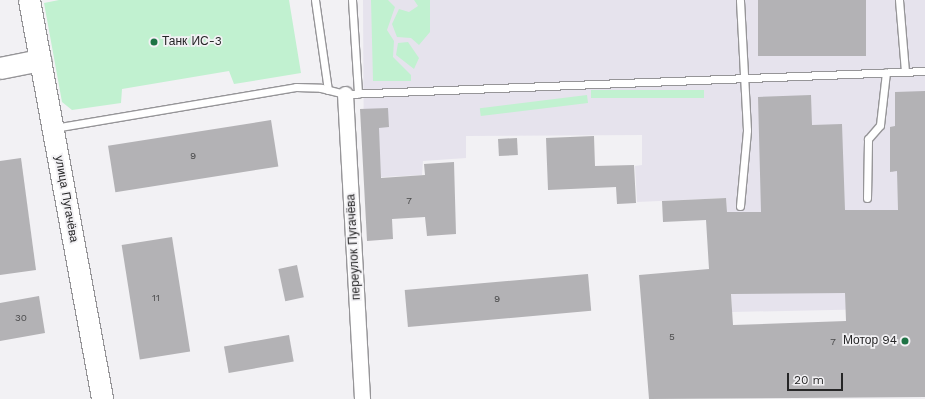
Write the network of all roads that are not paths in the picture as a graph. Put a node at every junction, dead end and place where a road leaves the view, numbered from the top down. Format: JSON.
{"nodes":[{"id":1,"x":30,"y":0,"type":"edge"},
{"id":2,"x":315,"y":0,"type":"edge"},
{"id":3,"x":352,"y":0,"type":"edge"},
{"id":4,"x":740,"y":0,"type":"edge"},
{"id":5,"x":900,"y":0,"type":"edge"},
{"id":6,"x":40,"y":60,"type":"junction"},
{"id":7,"x":0,"y":68,"type":"edge"},
{"id":8,"x":925,"y":71,"type":"edge"},
{"id":9,"x":886,"y":72,"type":"junction"},
{"id":10,"x":905,"y":72,"type":"junction"},
{"id":11,"x":743,"y":78,"type":"junction"},
{"id":12,"x":328,"y":90,"type":"junction"},
{"id":13,"x":352,"y":94,"type":"junction"},
{"id":14,"x":53,"y":128,"type":"junction"},
{"id":15,"x":867,"y":198,"type":"dead end"},
{"id":16,"x":740,"y":206,"type":"dead end"},
{"id":17,"x":102,"y":399,"type":"edge"},
{"id":18,"x":362,"y":399,"type":"edge"}],
"edges":[{"from":1,"to":6,"type":"main road","name":"улица Пугачёва"},
{"from":2,"to":12,"type":"lane"},
{"from":3,"to":13,"type":"lane"},
{"from":4,"to":11,"type":"lane"},
{"from":5,"to":10,"type":"lane"},
{"from":6,"to":7,"type":"main road"},
{"from":6,"to":14,"type":"main road","name":"улица Пугачёва"},
{"from":8,"to":10,"type":"lane"},
{"from":9,"to":10,"type":"lane"},
{"from":9,"to":11,"type":"lane"},
{"from":9,"to":15,"type":"lane"},
{"from":11,"to":13,"type":"lane"},
{"from":11,"to":16,"type":"lane"},
{"from":12,"to":13,"type":"lane"},
{"from":12,"to":14,"type":"lane"},
{"from":13,"to":18,"type":"street","name":"переулок Пугачёва"},
{"from":14,"to":17,"type":"main road","name":"улица Пугачёва"}]}
